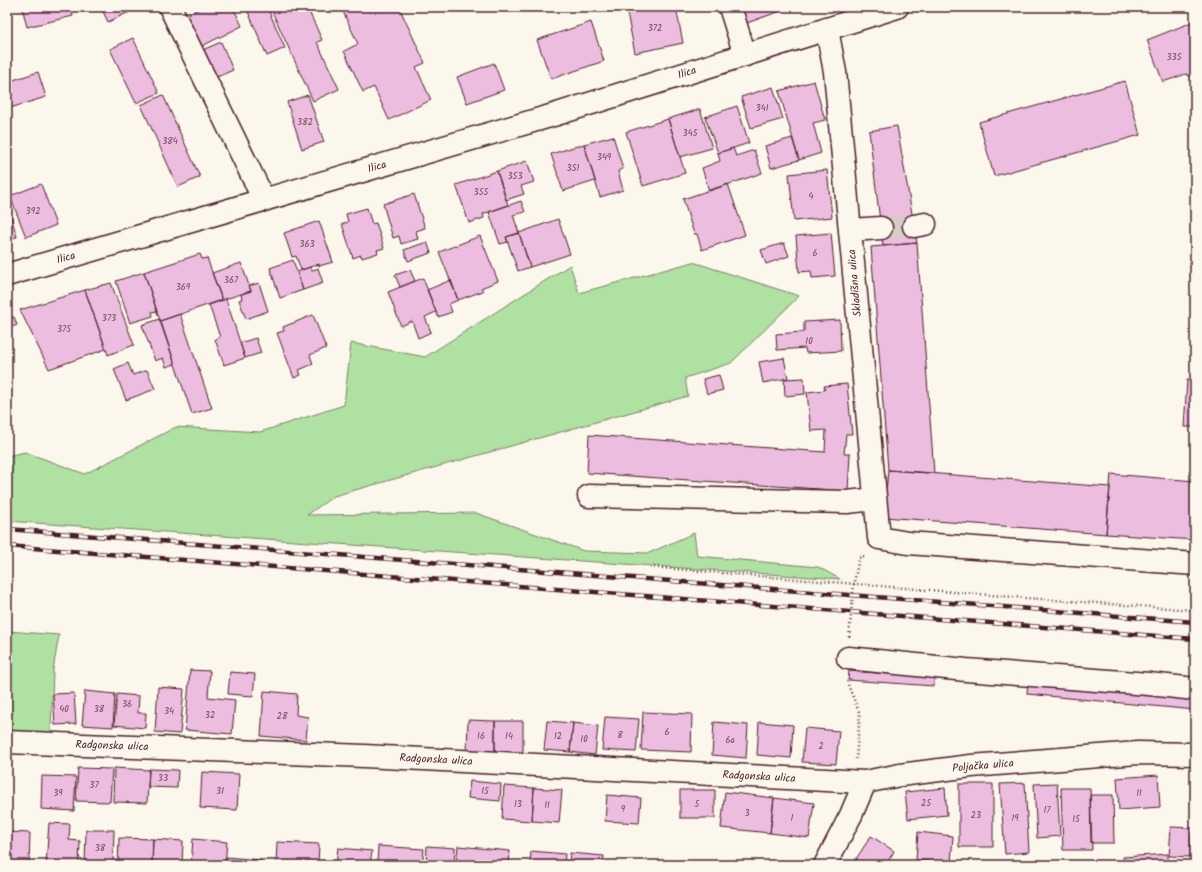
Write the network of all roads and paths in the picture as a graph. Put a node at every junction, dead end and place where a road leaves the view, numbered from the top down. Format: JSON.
{"nodes":[{"id":1,"x":170,"y":7,"type":"edge"},
{"id":2,"x":730,"y":7,"type":"edge"},
{"id":3,"x":897,"y":7,"type":"edge"},
{"id":4,"x":827,"y":29,"type":"junction"},
{"id":5,"x":745,"y":55,"type":"junction"},
{"id":6,"x":264,"y":200,"type":"junction"},
{"id":7,"x":881,"y":228,"type":"tunnel mouth"},
{"id":8,"x":850,"y":230,"type":"junction"},
{"id":9,"x":7,"y":275,"type":"edge"},
{"id":10,"x":589,"y":496,"type":"dead end"},
{"id":11,"x":875,"y":499,"type":"junction"},
{"id":12,"x":1195,"y":564,"type":"edge"},
{"id":13,"x":650,"y":567,"type":"dead end"},
{"id":14,"x":1195,"y":610,"type":"edge"},
{"id":15,"x":848,"y":658,"type":"dead end"},
{"id":16,"x":1195,"y":689,"type":"edge"},
{"id":17,"x":860,"y":714,"type":"dead end"},
{"id":18,"x":7,"y":742,"type":"edge"},
{"id":19,"x":1195,"y":754,"type":"edge"},
{"id":20,"x":859,"y":782,"type":"junction"},
{"id":21,"x":825,"y":865,"type":"edge"}],
"edges":[{"from":1,"to":6,"type":"street"},
{"from":2,"to":5,"type":"street"},
{"from":3,"to":4,"type":"street","name":"Ilica"},
{"from":4,"to":5,"type":"street","name":"Ilica"},
{"from":4,"to":8,"type":"street","name":"Skladišna ulica"},
{"from":5,"to":6,"type":"street","name":"Ilica"},
{"from":6,"to":9,"type":"street","name":"Ilica"},
{"from":7,"to":8,"type":"street"},
{"from":8,"to":11,"type":"street","name":"Skladišna ulica"},
{"from":10,"to":11,"type":"street"},
{"from":11,"to":12,"type":"street","name":"Skladišna ulica"},
{"from":13,"to":14,"type":"path"},
{"from":15,"to":16,"type":"street"},
{"from":17,"to":20,"type":"path"},
{"from":18,"to":20,"type":"street","name":"Radgonska ulica"},
{"from":19,"to":20,"type":"street","name":"Poljačka ulica"},
{"from":20,"to":21,"type":"street"}]}
